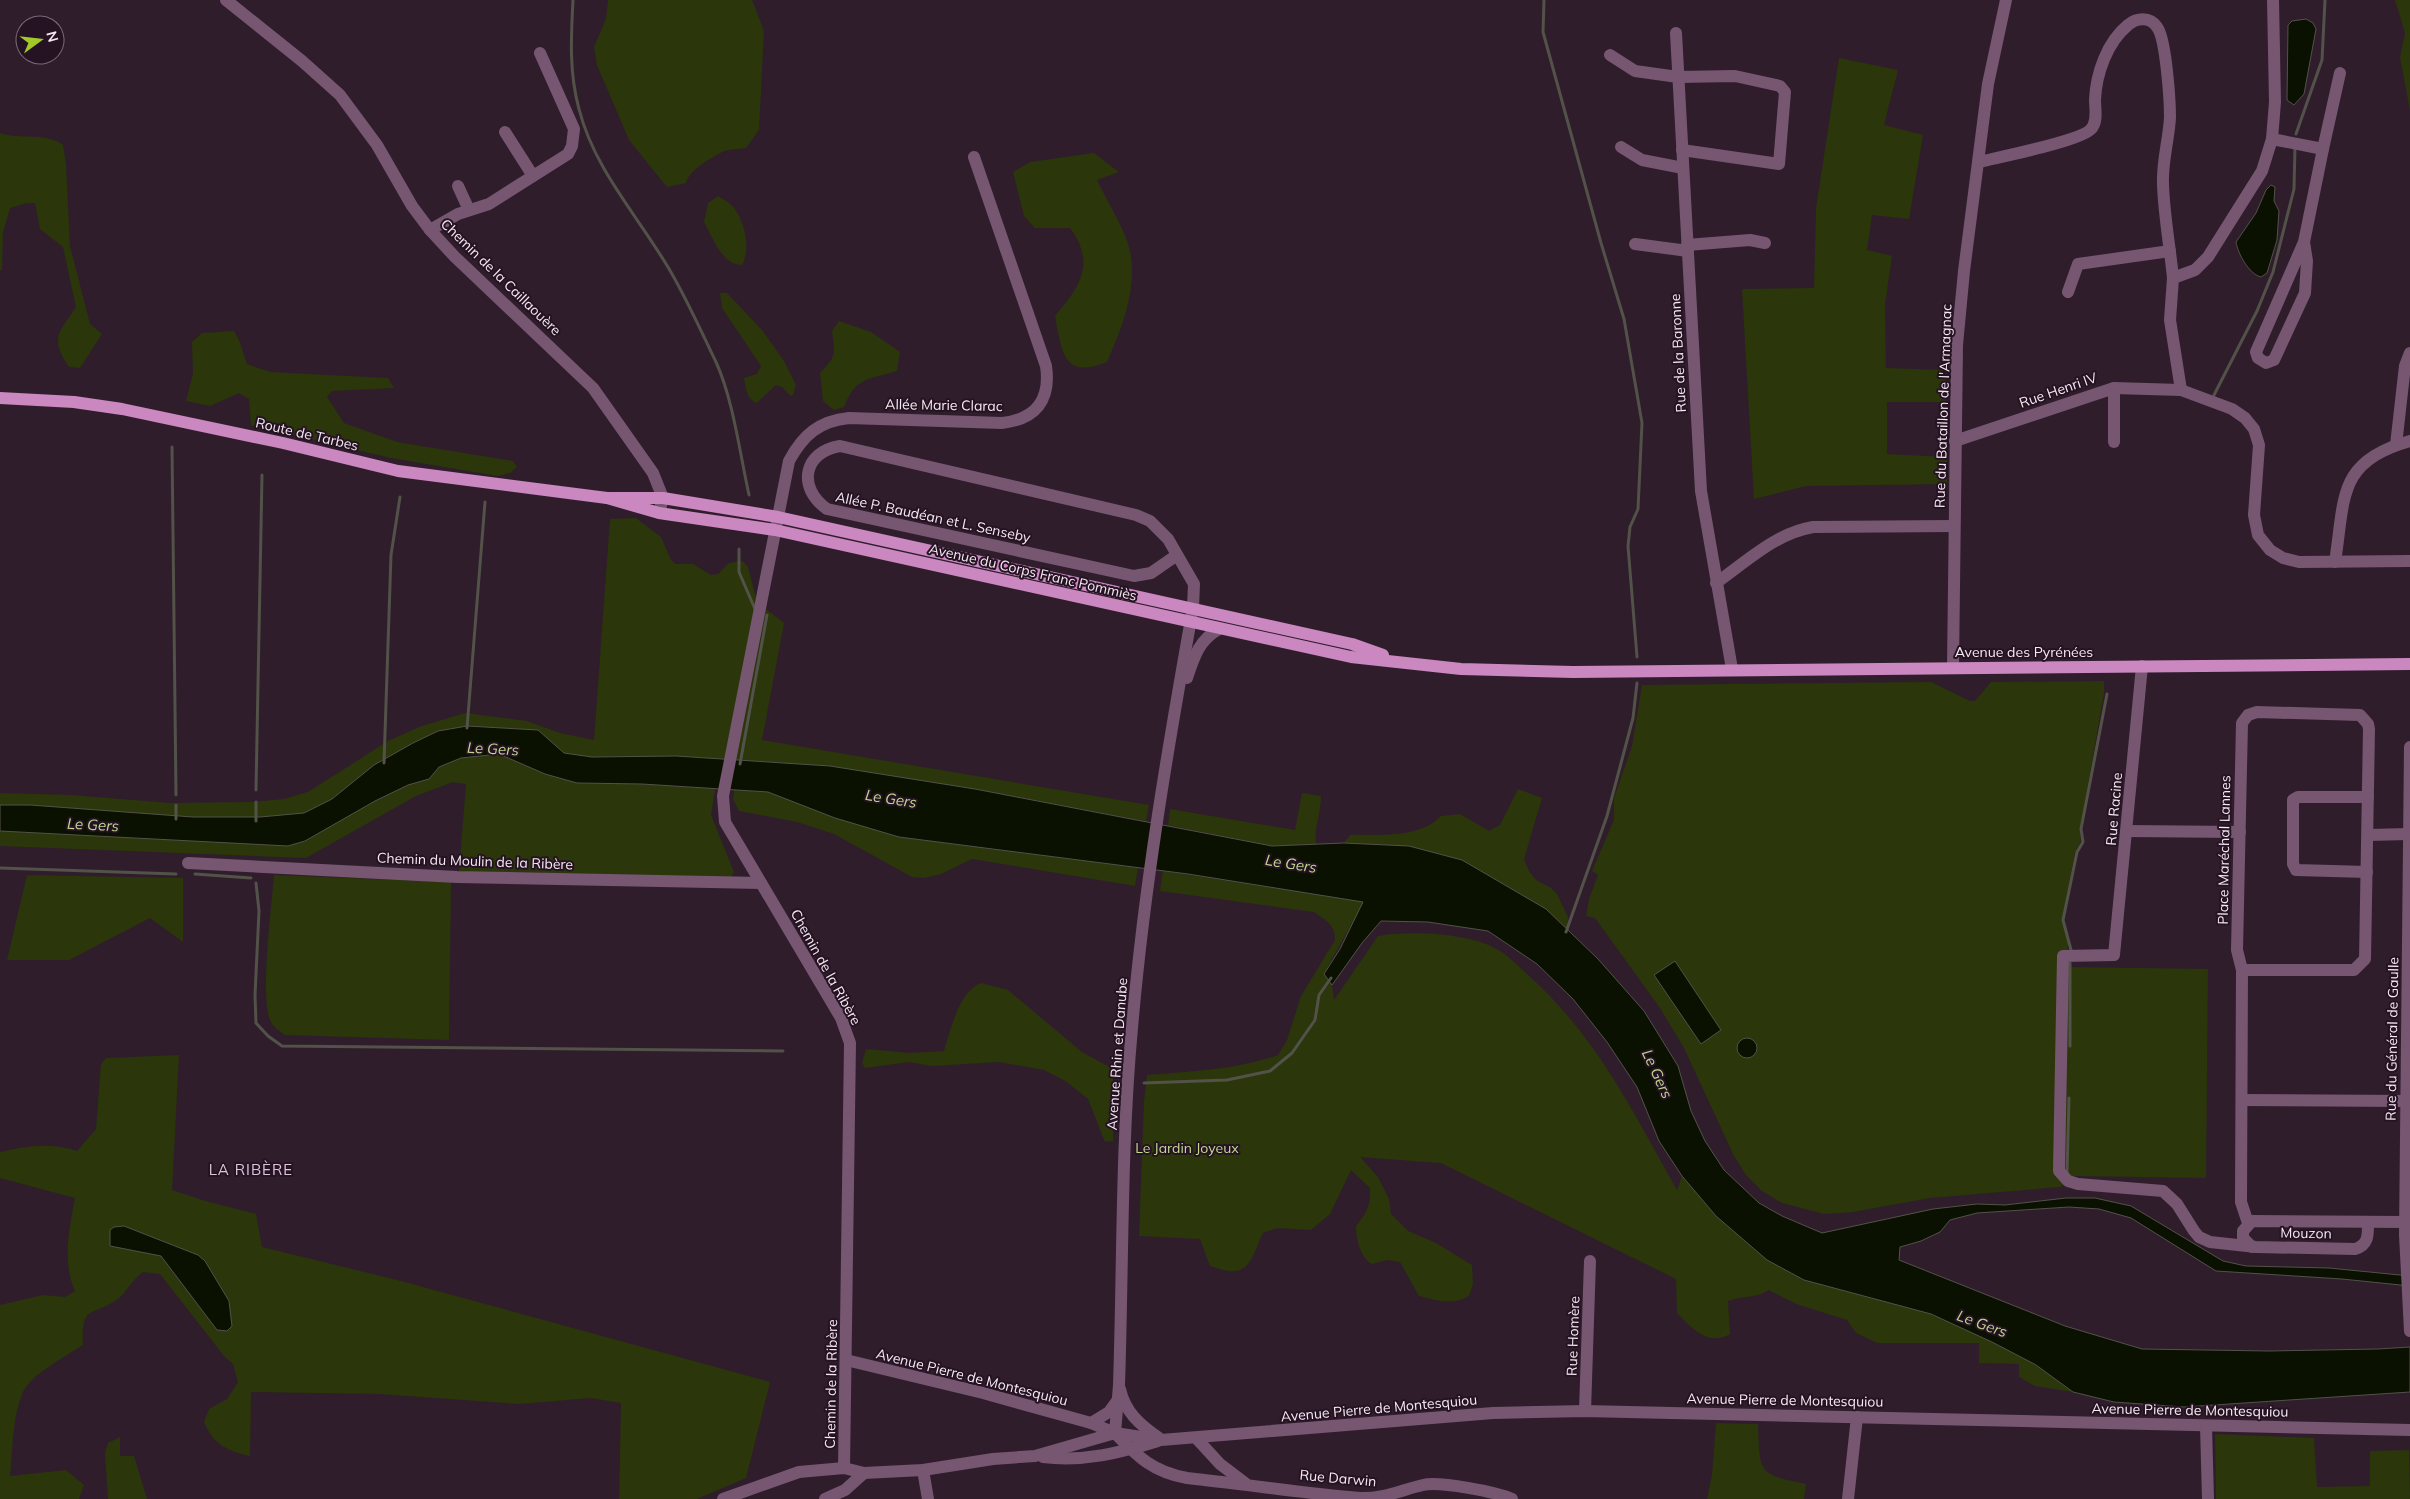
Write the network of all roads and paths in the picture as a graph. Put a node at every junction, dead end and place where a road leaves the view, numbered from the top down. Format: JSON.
{"nodes":[{"id":1,"x":226,"y":0,"type":"edge"},
{"id":2,"x":2006,"y":0,"type":"edge"},
{"id":3,"x":2273,"y":0,"type":"edge"},
{"id":4,"x":1676,"y":33,"type":"dead end"},
{"id":5,"x":540,"y":53,"type":"dead end"},
{"id":6,"x":1610,"y":55,"type":"dead end"},
{"id":7,"x":2340,"y":73,"type":"dead end"},
{"id":8,"x":1678,"y":77,"type":"junction"},
{"id":9,"x":505,"y":132,"type":"dead end"},
{"id":10,"x":2272,"y":139,"type":"junction"},
{"id":11,"x":1621,"y":147,"type":"dead end"},
{"id":12,"x":2322,"y":149,"type":"junction"},
{"id":13,"x":1682,"y":150,"type":"junction"},
{"id":14,"x":974,"y":157,"type":"dead end"},
{"id":15,"x":1979,"y":162,"type":"junction"},
{"id":16,"x":1683,"y":168,"type":"junction"},
{"id":17,"x":533,"y":176,"type":"junction"},
{"id":18,"x":458,"y":186,"type":"dead end"},
{"id":19,"x":469,"y":210,"type":"junction"},
{"id":20,"x":430,"y":230,"type":"junction"},
{"id":21,"x":2304,"y":242,"type":"junction"},
{"id":22,"x":1765,"y":243,"type":"dead end"},
{"id":23,"x":1635,"y":244,"type":"dead end"},
{"id":24,"x":1688,"y":248,"type":"junction"},
{"id":25,"x":2170,"y":251,"type":"junction"},
{"id":26,"x":2173,"y":278,"type":"junction"},
{"id":27,"x":2068,"y":292,"type":"dead end"},
{"id":28,"x":2410,"y":353,"type":"edge"},
{"id":29,"x":2114,"y":388,"type":"junction"},
{"id":30,"x":2181,"y":390,"type":"junction"},
{"id":31,"x":0,"y":398,"type":"edge"},
{"id":32,"x":803,"y":438,"type":"junction"},
{"id":33,"x":1955,"y":441,"type":"junction"},
{"id":34,"x":2410,"y":441,"type":"edge"},
{"id":35,"x":2114,"y":442,"type":"dead end"},
{"id":36,"x":2396,"y":445,"type":"junction"},
{"id":37,"x":818,"y":454,"type":"junction"},
{"id":38,"x":607,"y":498,"type":"junction"},
{"id":39,"x":663,"y":498,"type":"junction"},
{"id":40,"x":660,"y":513,"type":"junction"},
{"id":41,"x":778,"y":517,"type":"junction"},
{"id":42,"x":1954,"y":526,"type":"junction"},
{"id":43,"x":775,"y":530,"type":"junction"},
{"id":44,"x":1177,"y":555,"type":"junction"},
{"id":45,"x":2410,"y":561,"type":"edge"},
{"id":46,"x":2335,"y":562,"type":"junction"},
{"id":47,"x":1716,"y":583,"type":"junction"},
{"id":48,"x":1192,"y":608,"type":"junction"},
{"id":49,"x":1190,"y":622,"type":"junction"},
{"id":50,"x":1219,"y":629,"type":"junction"},
{"id":51,"x":1399,"y":661,"type":"junction"},
{"id":52,"x":2410,"y":664,"type":"edge"},
{"id":53,"x":2142,"y":666,"type":"junction"},
{"id":54,"x":1953,"y":667,"type":"junction"},
{"id":55,"x":1732,"y":669,"type":"junction"},
{"id":56,"x":1638,"y":670,"type":"joint"},
{"id":57,"x":1175,"y":714,"type":"junction"},
{"id":58,"x":2410,"y":747,"type":"edge"},
{"id":59,"x":2368,"y":797,"type":"junction"},
{"id":60,"x":2127,"y":831,"type":"junction"},
{"id":61,"x":2240,"y":832,"type":"junction"},
{"id":62,"x":2409,"y":834,"type":"edge"},
{"id":63,"x":2368,"y":836,"type":"junction"},
{"id":64,"x":188,"y":863,"type":"dead end"},
{"id":65,"x":2367,"y":872,"type":"junction"},
{"id":66,"x":761,"y":883,"type":"junction"},
{"id":67,"x":2242,"y":970,"type":"junction"},
{"id":68,"x":2062,"y":1013,"type":"joint"},
{"id":69,"x":2242,"y":1100,"type":"junction"},
{"id":70,"x":2407,"y":1101,"type":"junction"},
{"id":71,"x":2408,"y":1153,"type":"edge"},
{"id":72,"x":2368,"y":1222,"type":"junction"},
{"id":73,"x":2405,"y":1222,"type":"junction"},
{"id":74,"x":2248,"y":1223,"type":"junction"},
{"id":75,"x":2252,"y":1247,"type":"junction"},
{"id":76,"x":1590,"y":1261,"type":"dead end"},
{"id":77,"x":2410,"y":1331,"type":"edge"},
{"id":78,"x":846,"y":1360,"type":"junction"},
{"id":79,"x":1119,"y":1385,"type":"junction"},
{"id":80,"x":1118,"y":1398,"type":"junction"},
{"id":81,"x":1585,"y":1411,"type":"junction"},
{"id":82,"x":1857,"y":1417,"type":"junction"},
{"id":83,"x":1091,"y":1423,"type":"junction"},
{"id":84,"x":2206,"y":1426,"type":"junction"},
{"id":85,"x":2410,"y":1430,"type":"edge"},
{"id":86,"x":1121,"y":1434,"type":"junction"},
{"id":87,"x":1198,"y":1439,"type":"junction"},
{"id":88,"x":1161,"y":1440,"type":"junction"},
{"id":89,"x":1131,"y":1449,"type":"junction"},
{"id":90,"x":1035,"y":1456,"type":"junction"},
{"id":91,"x":844,"y":1468,"type":"junction"},
{"id":92,"x":923,"y":1470,"type":"junction"},
{"id":93,"x":864,"y":1473,"type":"junction"},
{"id":94,"x":1248,"y":1484,"type":"junction"},
{"id":95,"x":1309,"y":1495,"type":"edge"},
{"id":96,"x":1340,"y":1497,"type":"edge"},
{"id":97,"x":1395,"y":1497,"type":"edge"},
{"id":98,"x":1510,"y":1498,"type":"edge"},
{"id":99,"x":723,"y":1499,"type":"edge"},
{"id":100,"x":825,"y":1499,"type":"edge"},
{"id":101,"x":928,"y":1499,"type":"edge"},
{"id":102,"x":1848,"y":1499,"type":"edge"},
{"id":103,"x":2208,"y":1499,"type":"edge"}],
"edges":[{"from":1,"to":20,"type":"street","name":"Chemin de la Caillaouère"},
{"from":2,"to":15,"type":"street","name":"Rue du Bataillon de l'Armagnac"},
{"from":3,"to":10,"type":"street"},
{"from":4,"to":8,"type":"street","name":"Rue de la Baronne"},
{"from":5,"to":17,"type":"street"},
{"from":6,"to":8,"type":"street"},
{"from":7,"to":12,"type":"street"},
{"from":8,"to":13,"type":"street","name":"Rue de la Baronne"},
{"from":8,"to":13,"type":"street"},
{"from":9,"to":17,"type":"street"},
{"from":10,"to":12,"type":"street"},
{"from":10,"to":26,"type":"street"},
{"from":11,"to":16,"type":"street"},
{"from":12,"to":21,"type":"street"},
{"from":13,"to":16,"type":"street","name":"Rue de la Baronne"},
{"from":14,"to":32,"type":"street","name":"Allée Marie Clarac"},
{"from":15,"to":25,"type":"street"},
{"from":15,"to":33,"type":"street","name":"Rue du Bataillon de l'Armagnac"},
{"from":16,"to":24,"type":"street","name":"Rue de la Baronne"},
{"from":17,"to":19,"type":"street"},
{"from":18,"to":19,"type":"street"},
{"from":19,"to":20,"type":"street"},
{"from":20,"to":39,"type":"street","name":"Chemin de la Caillaouère"},
{"from":21,"to":21,"type":"street"},
{"from":22,"to":24,"type":"street"},
{"from":23,"to":24,"type":"street"},
{"from":24,"to":47,"type":"street","name":"Rue de la Baronne"},
{"from":25,"to":26,"type":"street"},
{"from":25,"to":27,"type":"street"},
{"from":26,"to":30,"type":"street"},
{"from":28,"to":36,"type":"street"},
{"from":29,"to":30,"type":"street","name":"Rue Henri IV"},
{"from":29,"to":33,"type":"street","name":"Rue Henri IV"},
{"from":29,"to":35,"type":"street"},
{"from":30,"to":46,"type":"street","name":"Rue Henri IV"},
{"from":31,"to":38,"type":"main road","name":"Route de Tarbes"},
{"from":32,"to":37,"type":"street"},
{"from":32,"to":41,"type":"street","name":"Allée Marie Clarac"},
{"from":33,"to":42,"type":"street","name":"Rue du Bataillon de l'Armagnac"},
{"from":34,"to":36,"type":"street"},
{"from":36,"to":46,"type":"street"},
{"from":37,"to":44,"type":"street"},
{"from":37,"to":44,"type":"street","name":"Allée P. Baudéan et L. Senseby"},
{"from":38,"to":39,"type":"main road","name":"Route de Tarbes"},
{"from":38,"to":40,"type":"main road","name":"Route de Tarbes"},
{"from":39,"to":40,"type":"street"},
{"from":39,"to":41,"type":"main road","name":"Avenue du Corps Franc Pommiès"},
{"from":40,"to":43,"type":"main road","name":"Avenue du Corps Franc Pommiès"},
{"from":41,"to":43,"type":"street","name":"Allée Marie Clarac"},
{"from":41,"to":48,"type":"main road","name":"Avenue du Corps Franc Pommiès"},
{"from":42,"to":47,"type":"street"},
{"from":42,"to":54,"type":"street","name":"Rue du Bataillon de l'Armagnac"},
{"from":43,"to":49,"type":"main road","name":"Avenue du Corps Franc Pommiès"},
{"from":43,"to":66,"type":"street","name":"Chemin de la Ribère"},
{"from":44,"to":48,"type":"street"},
{"from":45,"to":46,"type":"street","name":"Rue Henri IV"},
{"from":47,"to":55,"type":"street","name":"Rue de la Baronne"},
{"from":48,"to":49,"type":"street","name":"Avenue Rhin et Danube"},
{"from":48,"to":51,"type":"main road","name":"Avenue du Corps Franc Pommiès"},
{"from":49,"to":50,"type":"main road","name":"Avenue du Corps Franc Pommiès"},
{"from":49,"to":57,"type":"street","name":"Avenue Rhin et Danube"},
{"from":50,"to":51,"type":"main road","name":"Avenue du Corps Franc Pommiès"},
{"from":50,"to":57,"type":"street","name":"Avenue Rhin et Danube"},
{"from":51,"to":56,"type":"main road","name":"Avenue du Corps Franc Pommiès"},
{"from":52,"to":53,"type":"main road","name":"Avenue des Pyrénées"},
{"from":53,"to":54,"type":"main road","name":"Avenue des Pyrénées"},
{"from":53,"to":60,"type":"street","name":"Rue Racine"},
{"from":54,"to":55,"type":"main road","name":"Avenue des Pyrénées"},
{"from":55,"to":56,"type":"main road","name":"Avenue des Pyrénées"},
{"from":57,"to":79,"type":"street","name":"Avenue Rhin et Danube"},
{"from":58,"to":62,"type":"street","name":"Rue du Général de Gaulle"},
{"from":59,"to":61,"type":"street","name":"Place Maréchal Lannes"},
{"from":59,"to":63,"type":"street","name":"Place Maréchal Lannes"},
{"from":59,"to":65,"type":"street"},
{"from":60,"to":61,"type":"street"},
{"from":60,"to":68,"type":"street","name":"Rue Racine"},
{"from":61,"to":67,"type":"street","name":"Place Maréchal Lannes"},
{"from":62,"to":63,"type":"street"},
{"from":62,"to":70,"type":"street","name":"Rue du Général de Gaulle"},
{"from":63,"to":65,"type":"street","name":"Place Maréchal Lannes"},
{"from":64,"to":66,"type":"street","name":"Chemin du Moulin de la Ribère"},
{"from":65,"to":67,"type":"street","name":"Place Maréchal Lannes"},
{"from":66,"to":78,"type":"street","name":"Chemin de la Ribère"},
{"from":67,"to":69,"type":"street"},
{"from":68,"to":75,"type":"street","name":"Mouzon"},
{"from":69,"to":70,"type":"street"},
{"from":69,"to":74,"type":"street"},
{"from":70,"to":71,"type":"street","name":"Rue du Général de Gaulle"},
{"from":71,"to":73,"type":"street","name":"Rue du Général de Gaulle"},
{"from":72,"to":73,"type":"street","name":"Mouzon"},
{"from":72,"to":74,"type":"street","name":"Mouzon"},
{"from":72,"to":75,"type":"street","name":"Mouzon"},
{"from":73,"to":77,"type":"street","name":"Rue du Général de Gaulle"},
{"from":74,"to":75,"type":"street"},
{"from":76,"to":81,"type":"street","name":"Rue Homère"},
{"from":78,"to":83,"type":"street","name":"Avenue Pierre de Montesquiou"},
{"from":78,"to":91,"type":"street","name":"Chemin de la Ribère"},
{"from":79,"to":80,"type":"street","name":"Avenue Rhin et Danube"},
{"from":79,"to":88,"type":"street"},
{"from":80,"to":83,"type":"street"},
{"from":80,"to":86,"type":"street","name":"Avenue Rhin et Danube"},
{"from":81,"to":82,"type":"street","name":"Avenue Pierre de Montesquiou"},
{"from":81,"to":87,"type":"street","name":"Avenue Pierre de Montesquiou"},
{"from":82,"to":84,"type":"street","name":"Avenue Pierre de Montesquiou"},
{"from":82,"to":102,"type":"street"},
{"from":83,"to":86,"type":"street","name":"Avenue Pierre de Montesquiou"},
{"from":84,"to":85,"type":"street","name":"Avenue Pierre de Montesquiou"},
{"from":84,"to":103,"type":"street"},
{"from":86,"to":88,"type":"street","name":"Avenue Pierre de Montesquiou"},
{"from":86,"to":89,"type":"street","name":"Rue Darwin"},
{"from":86,"to":90,"type":"street"},
{"from":87,"to":88,"type":"street","name":"Avenue Pierre de Montesquiou"},
{"from":87,"to":94,"type":"street","name":"Rue Darwin"},
{"from":88,"to":89,"type":"street","name":"Avenue Pierre de Montesquiou"},
{"from":89,"to":90,"type":"street"},
{"from":89,"to":94,"type":"street","name":"Rue Darwin"},
{"from":90,"to":92,"type":"street"},
{"from":91,"to":93,"type":"street"},
{"from":91,"to":99,"type":"street"},
{"from":92,"to":93,"type":"street"},
{"from":92,"to":101,"type":"street"},
{"from":93,"to":100,"type":"street"},
{"from":94,"to":95,"type":"street","name":"Rue Darwin"},
{"from":95,"to":96,"type":"street","name":"Rue Darwin"},
{"from":96,"to":97,"type":"street","name":"Rue Darwin"},
{"from":97,"to":98,"type":"street","name":"Rue Darwin"}]}
